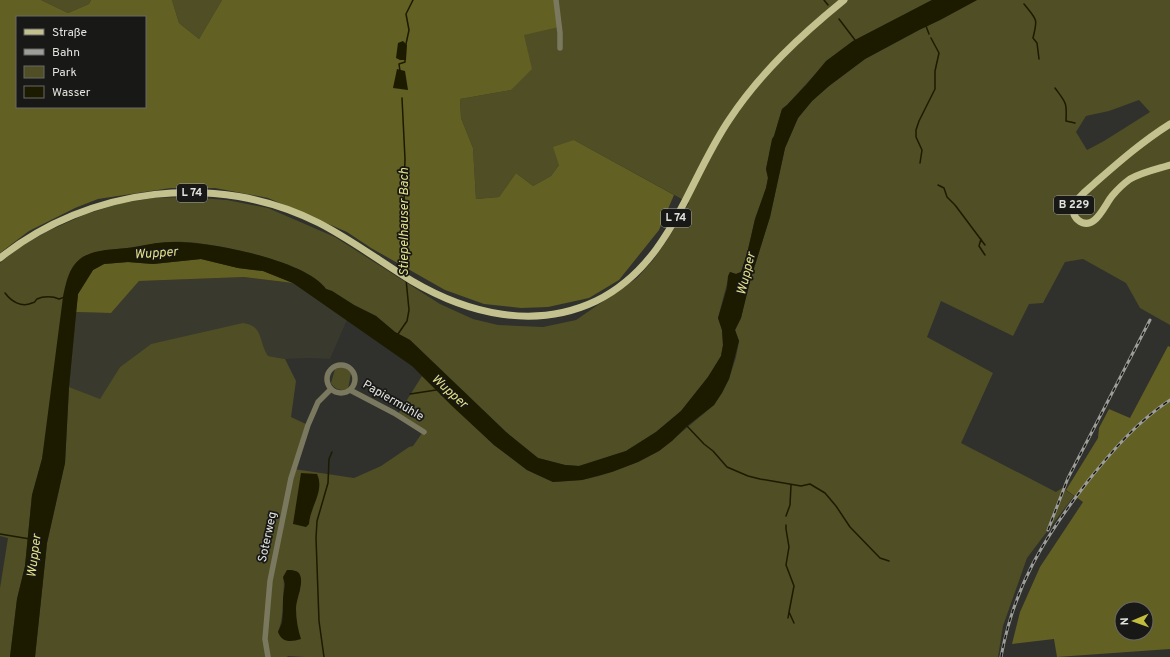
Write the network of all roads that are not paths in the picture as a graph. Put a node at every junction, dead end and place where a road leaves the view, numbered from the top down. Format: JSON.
{"nodes":[{"id":1,"x":556,"y":0,"type":"edge"},
{"id":2,"x":844,"y":0,"type":"edge"},
{"id":3,"x":560,"y":48,"type":"dead end"},
{"id":4,"x":1170,"y":124,"type":"edge"},
{"id":5,"x":1170,"y":165,"type":"edge"},
{"id":6,"x":0,"y":258,"type":"edge"},
{"id":7,"x":331,"y":389,"type":"junction"},
{"id":8,"x":350,"y":390,"type":"junction"},
{"id":9,"x":424,"y":432,"type":"dead end"},
{"id":10,"x":268,"y":657,"type":"edge"}],
"edges":[{"from":1,"to":3,"type":"street"},
{"from":2,"to":6,"type":"main road","number":"L 74"},
{"from":4,"to":5,"type":"main road","number":"B 229"},
{"from":7,"to":8,"type":"street","name":"Papiermühle"},
{"from":7,"to":8,"type":"street","name":"Papiermühle"},
{"from":7,"to":10,"type":"street","name":"Soterweg"},
{"from":8,"to":9,"type":"street","name":"Papiermühle"}]}
